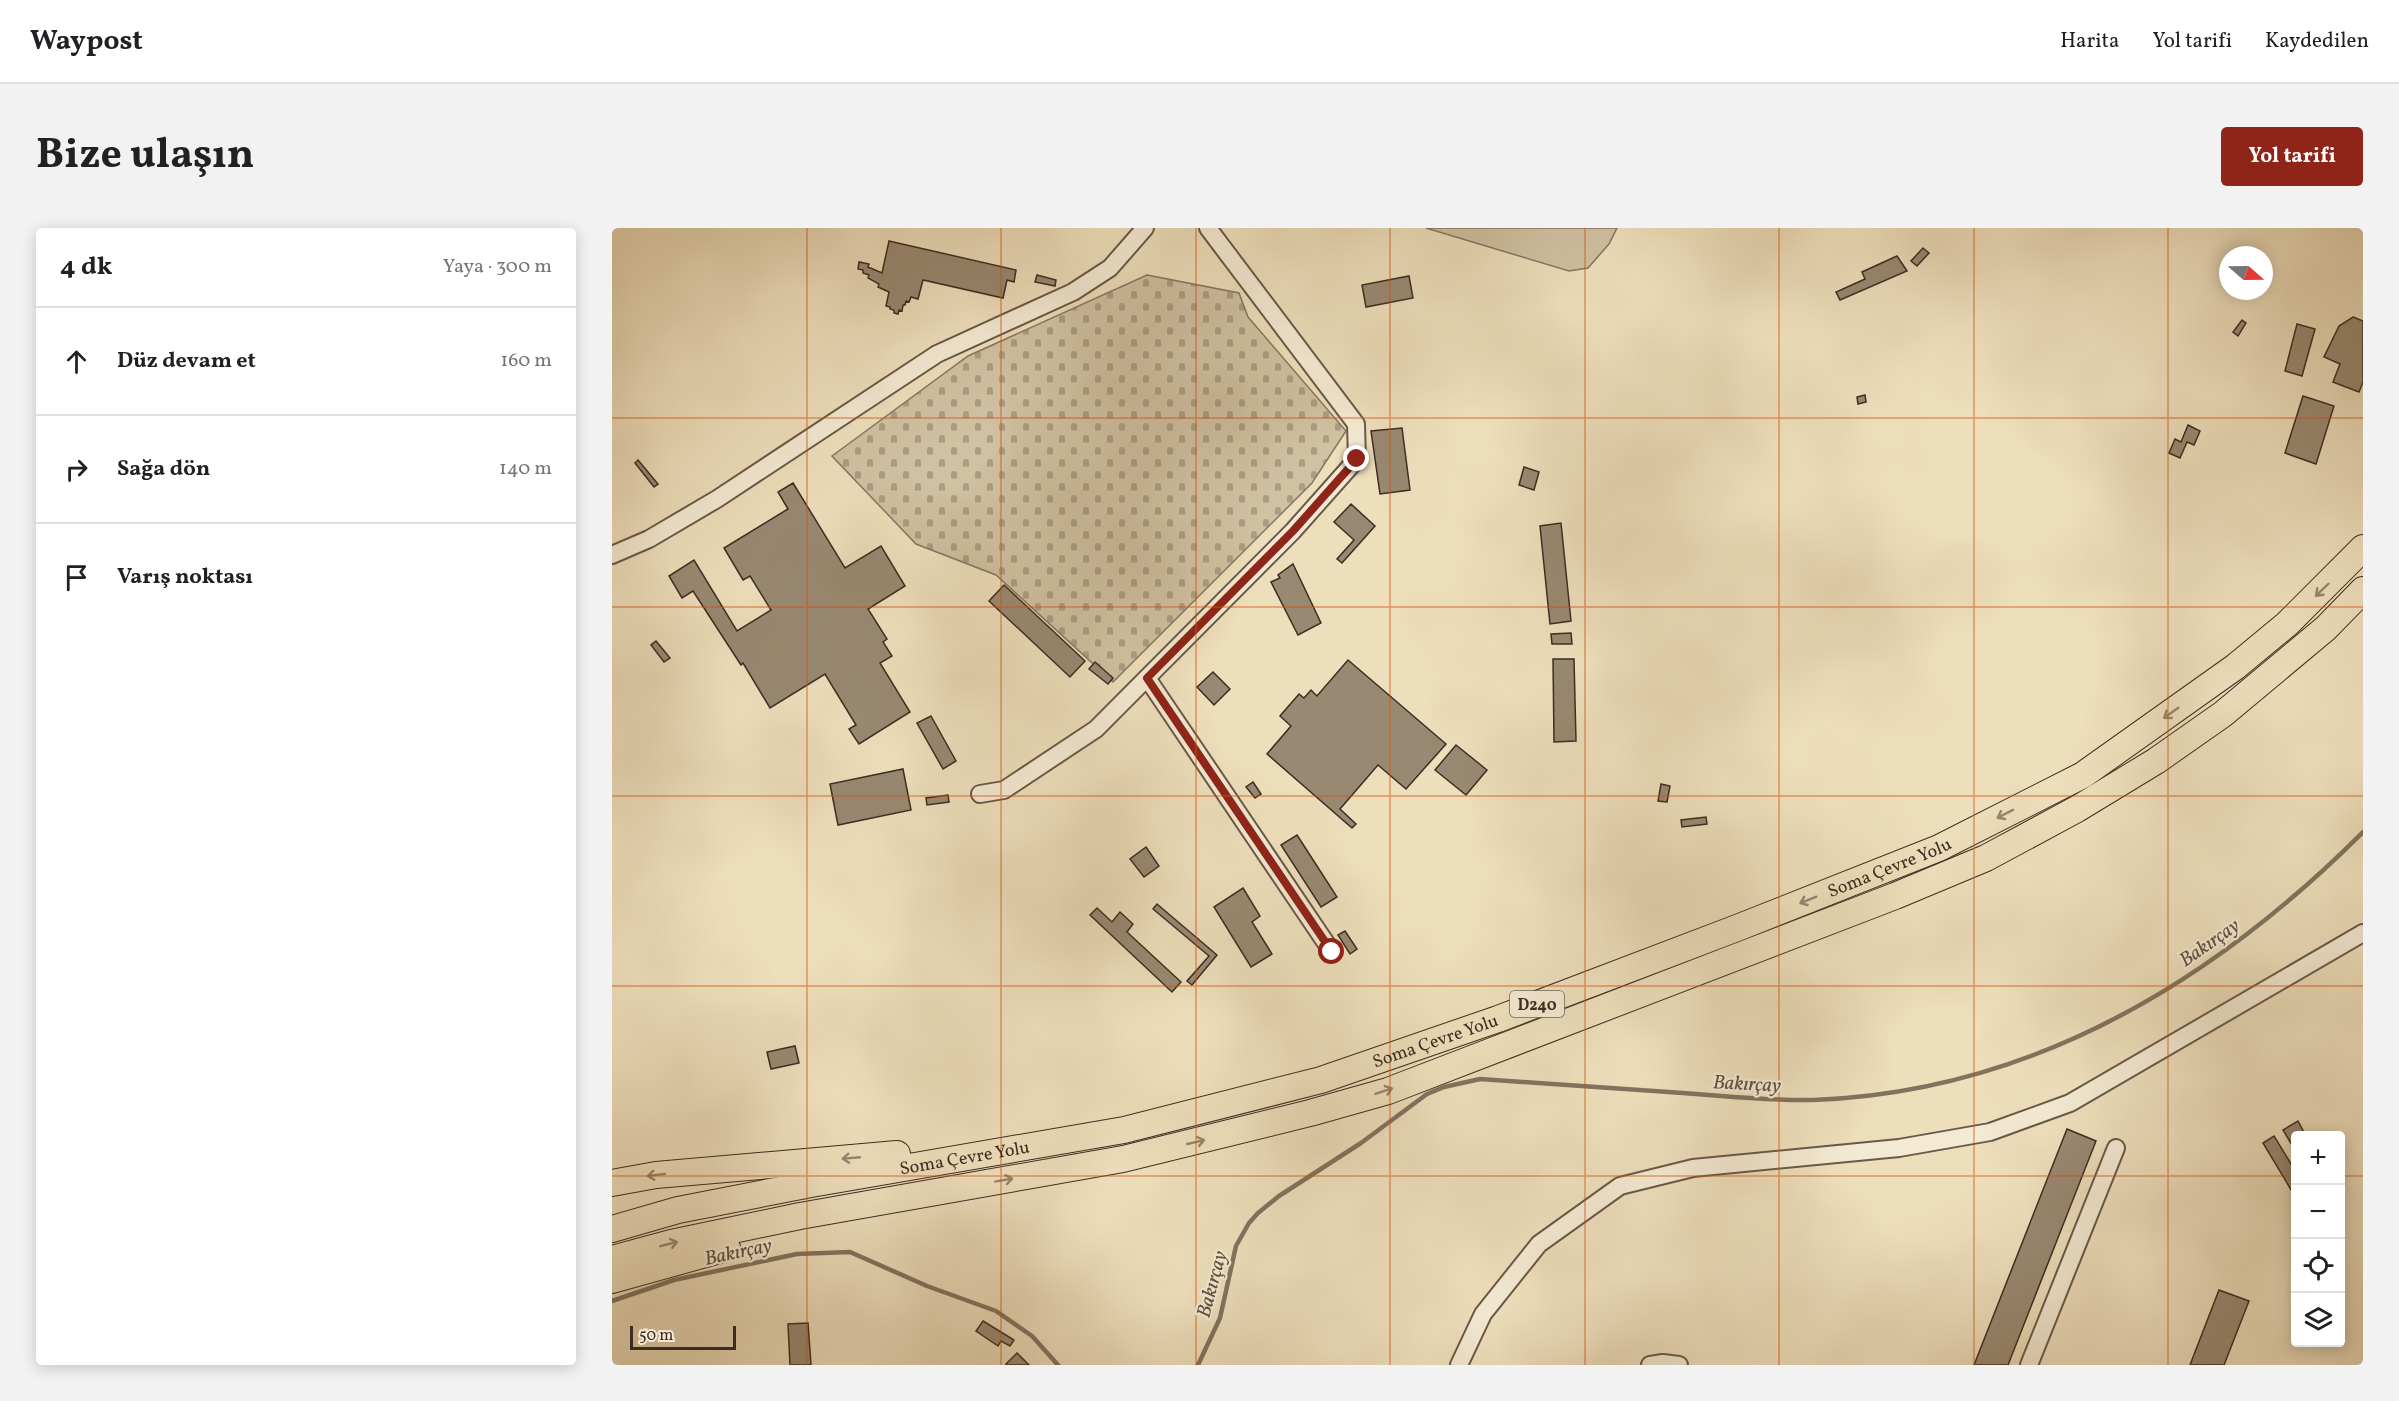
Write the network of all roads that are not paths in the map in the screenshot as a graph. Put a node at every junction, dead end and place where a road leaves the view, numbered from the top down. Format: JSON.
{"nodes":[{"id":1,"x":1145,"y":228,"type":"edge"},
{"id":2,"x":1208,"y":228,"type":"edge"},
{"id":3,"x":2363,"y":548,"type":"edge"},
{"id":4,"x":612,"y":555,"type":"edge"},
{"id":5,"x":2363,"y":590,"type":"edge"},
{"id":6,"x":1147,"y":678,"type":"junction"},
{"id":7,"x":980,"y":794,"type":"dead end"},
{"id":8,"x":2363,"y":933,"type":"edge"},
{"id":9,"x":1332,"y":952,"type":"dead end"},
{"id":10,"x":2116,"y":1148,"type":"dead end"},
{"id":11,"x":993,"y":1152,"type":"junction"},
{"id":12,"x":612,"y":1183,"type":"edge"},
{"id":13,"x":968,"y":1186,"type":"junction"},
{"id":14,"x":612,"y":1229,"type":"edge"},
{"id":15,"x":612,"y":1259,"type":"edge"},
{"id":16,"x":612,"y":1280,"type":"edge"},
{"id":17,"x":1460,"y":1365,"type":"edge"},
{"id":18,"x":1650,"y":1365,"type":"edge"},
{"id":19,"x":1679,"y":1365,"type":"edge"},
{"id":20,"x":2029,"y":1365,"type":"edge"}],
"edges":[{"from":1,"to":4,"type":"street"},
{"from":2,"to":6,"type":"street"},
{"from":3,"to":11,"type":"highway","name":"Soma Çevre Yolu","number":"D240","one_way":true},
{"from":13,"to":5,"type":"highway","name":"Soma Çevre Yolu","number":"D240","one_way":true},
{"from":6,"to":7,"type":"street"},
{"from":6,"to":9,"type":"street"},
{"from":8,"to":17,"type":"street"},
{"from":10,"to":20,"type":"street"},
{"from":11,"to":12,"type":"highway","one_way":true},
{"from":11,"to":14,"type":"highway","name":"Soma Çevre Yolu","number":"D240"},
{"from":15,"to":13,"type":"highway","name":"Soma Çevre Yolu","number":"D240","one_way":true},
{"from":13,"to":16,"type":"highway"},
{"from":18,"to":19,"type":"street"}]}
